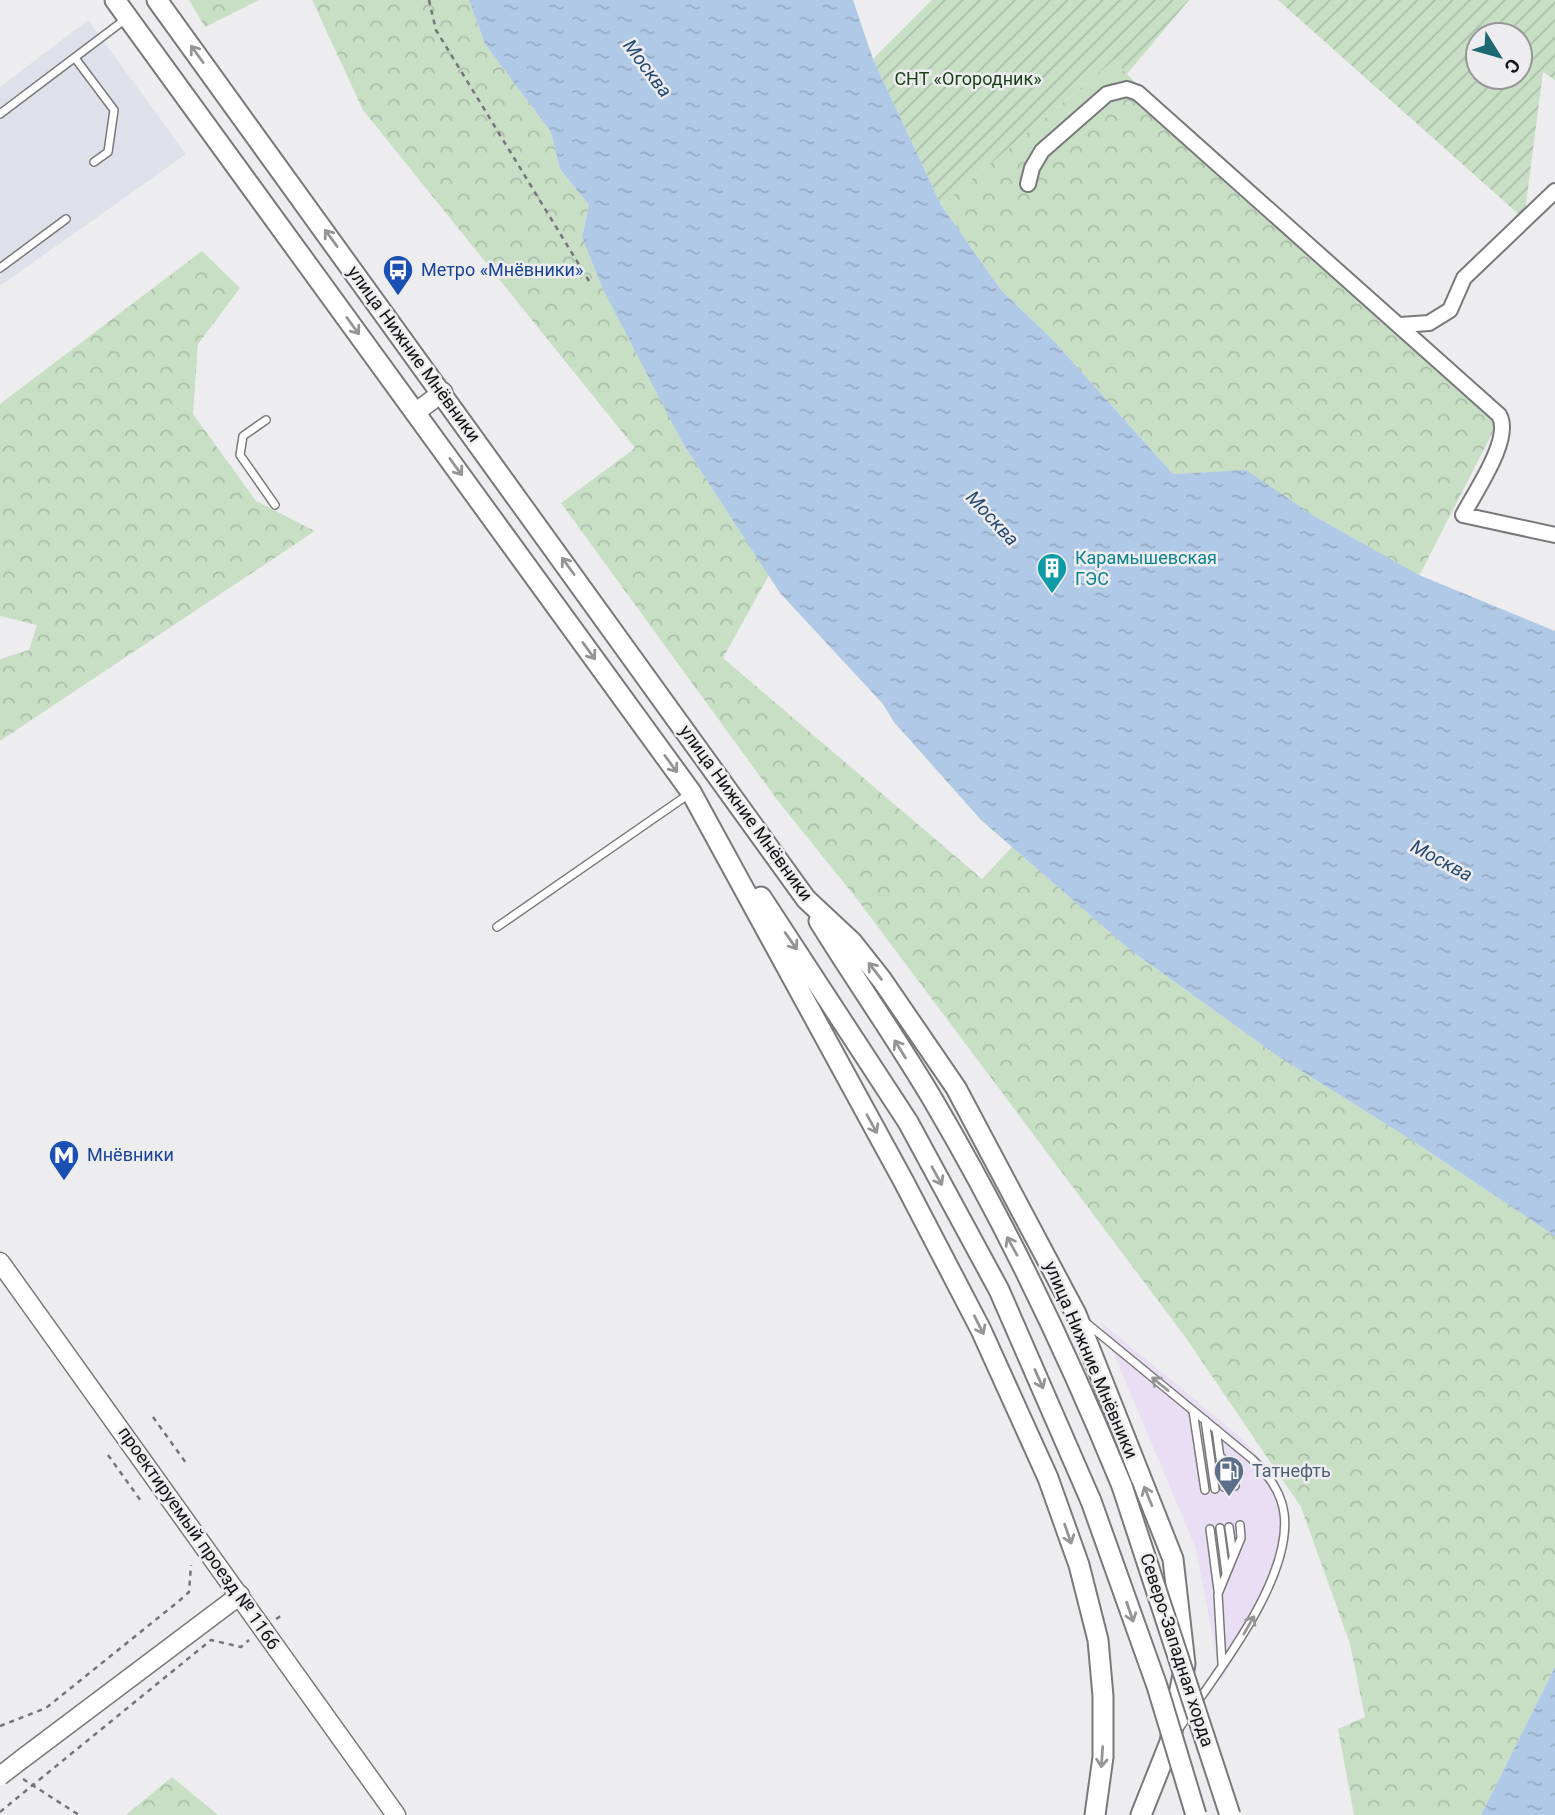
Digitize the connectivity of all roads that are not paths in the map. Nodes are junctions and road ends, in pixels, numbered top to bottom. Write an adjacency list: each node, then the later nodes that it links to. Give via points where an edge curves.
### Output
1 (115, 0): 3 (main road, улица Нижние Мнёвники)
2 (157, 0): 12 (main road, улица Нижние Мнёвники, one-way to 2)
3 (128, 18): 4 (lane); 13 (main road, улица Нижние Мнёвники, one-way to 13)
4 (75, 58): 5 (lane); 6 (lane, via 114,110 108,152)
5 (0, 114)
6 (94, 162)
7 (1028, 184): 11 (street, via 1042,151 1107,94 1127,89 1138,93)
8 (1555, 191): 11 (street, via 1464,278 1450,310 1429,323)
9 (66, 219): 10 (lane)
10 (0, 268)
11 (1400, 325): 16 (street, via 1502,419 1503,439 1463,515)
12 (443, 392): 13 (street); 19 (main road, улица Нижние Мнёвники, one-way to 12)
13 (416, 412): 17 (main road, улица Нижние Мнёвники, one-way to 17)
14 (266, 420): 15 (lane, via 243,436 240,455)
15 (275, 505)
16 (1555, 535)
17 (691, 792): 18 (main road, улица Нижние Мнёвники); 20 (lane)
18 (710, 825): 43 (main road, улица Нижние Мнёвники, one-way to 43, via 975,1317 1048,1478 1079,1565 1098,1640 1103,1757); 45 (main road, Северо-Западная хорда, one-way to 45, bridge, via 809,966 908,1122 999,1290 1091,1502 1157,1686)
19 (806, 899): 22 (main road, улица Нижние Мнёвники, one-way to 19, via 956,1088 926,1041 852,942); 46 (main road, Северо-Западная хорда, one-way to 19, bridge, via 1122,1486 1028,1274 933,1101)
20 (497, 928)
21 (0, 1262): 38 (street, проектируемый проезд № 1166)
22 (1076, 1314): 23 (lane, one-way to 22); 40 (main road, улица Нижние Мнёвники, one-way to 22, via 1185,1664 1173,1559)
23 (1194, 1411): 24 (lane); 30 (lane)
24 (1205, 1420): 25 (lane); 29 (lane)
25 (1216, 1429): 26 (lane); 39 (lane, one-way to 25, via 1257,1609 1276,1564 1284,1526 1281,1502 1269,1477)
26 (1219, 1454): 27 (lane); 28 (lane)
27 (1235, 1486)
28 (1224, 1487)
29 (1214, 1489)
30 (1205, 1490)
31 (1240, 1525): 35 (lane)
32 (1229, 1527): 35 (lane)
33 (1220, 1528): 36 (lane)
34 (1210, 1530): 37 (lane)
35 (1234, 1556): 36 (lane)
36 (1226, 1573): 37 (lane)
37 (1218, 1594): 39 (lane)
38 (240, 1595): 41 (street, bridge); 42 (street, проектируемый проезд № 1166)
39 (1223, 1664): 40 (lane)
40 (1170, 1742): 44 (main road, улица Нижние Мнёвники)
41 (0, 1776)
42 (397, 1815)
43 (1095, 1815)
44 (1141, 1815)
45 (1196, 1815)
46 (1230, 1815)

